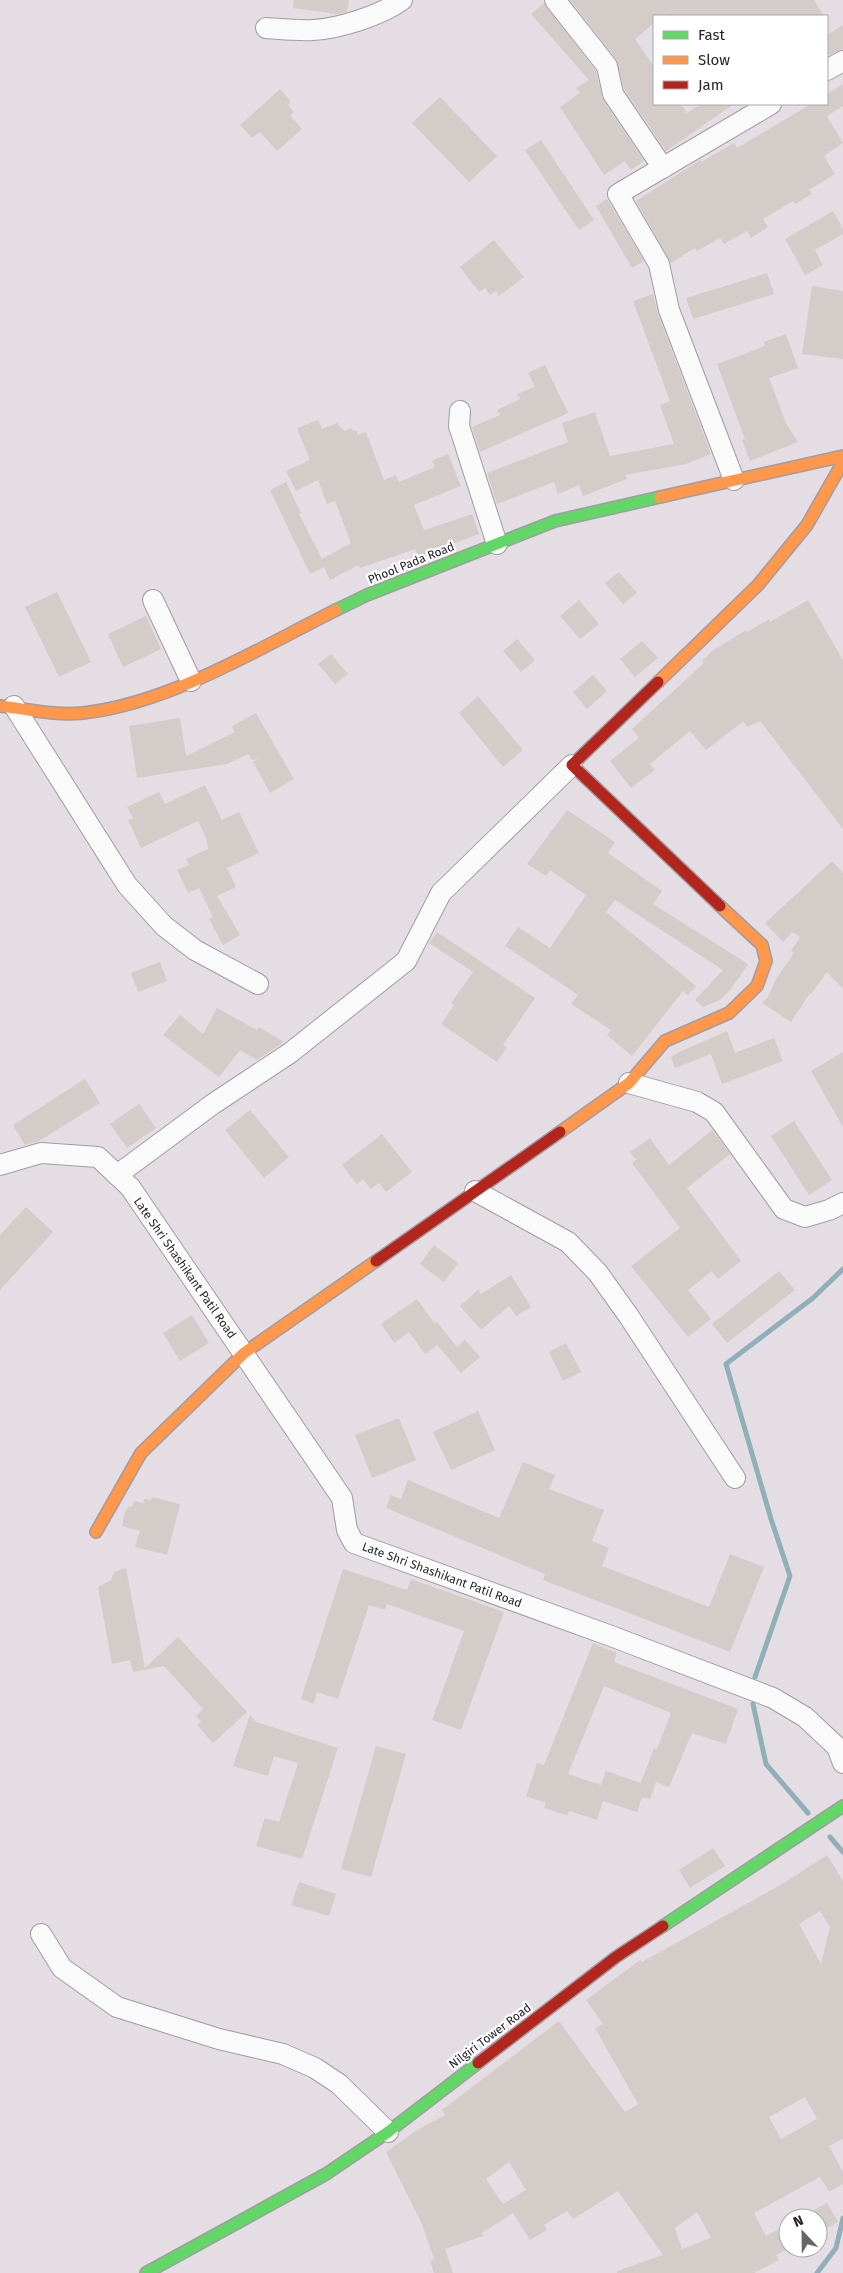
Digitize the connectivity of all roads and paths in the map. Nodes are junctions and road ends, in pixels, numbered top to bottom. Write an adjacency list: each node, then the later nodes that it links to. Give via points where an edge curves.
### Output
1 (402, 0): 3 (street, via 370,17 314,30)
2 (555, 0): 7 (street, via 607,66 613,94)
3 (266, 28)
4 (843, 61): 5 (street)
5 (828, 69)
6 (769, 105): 7 (street)
7 (663, 168): 11 (street, via 618,194 659,264 669,310)
8 (460, 411): 12 (street, via 459,426)
9 (843, 456): 11 (street, Phool Pada Road)
10 (843, 462): 16 (street, via 807,525 758,585)
11 (734, 480): 12 (street, Phool Pada Road, via 555,521)
12 (498, 544): 14 (street, Phool Pada Road, via 367,595)
13 (153, 600): 14 (street)
14 (190, 681): 15 (street, Phool Pada Road, via 122,707 82,713 55,713)
15 (7, 706): 17 (street, via 127,885 164,926 194,950)
16 (572, 765): 18 (street, via 762,945 766,961 757,986 729,1013 665,1041); 20 (street, via 441,892 406,961 290,1053 213,1104)
17 (258, 984)
18 (629, 1083): 21 (street); 22 (street, via 697,1102 714,1112 784,1208 805,1217)
19 (0, 1165): 20 (street, Late Shri Shashikant Patil Road, via 42,1153 98,1158)
20 (117, 1175): 23 (street, Late Shri Shashikant Patil Road, via 130,1188)
21 (474, 1191): 23 (street); 24 (street, via 568,1242 598,1273)
22 (843, 1202)
23 (244, 1353): 25 (street, via 141,1453); 26 (street, Late Shri Shashikant Patil Road, via 342,1498 347,1530 354,1543 773,1698 806,1717 837,1747)
24 (735, 1478)
25 (96, 1532)
26 (843, 1763)
27 (843, 1806): 29 (street, Nilgiri Tower Road, via 616,1957)
28 (40, 1934): 29 (street, via 62,1968 117,2007 219,2039 283,2054 315,2068 339,2084)
29 (388, 2132): 30 (street, Nilgiri Tower Road, via 326,2174)
30 (146, 2273)

